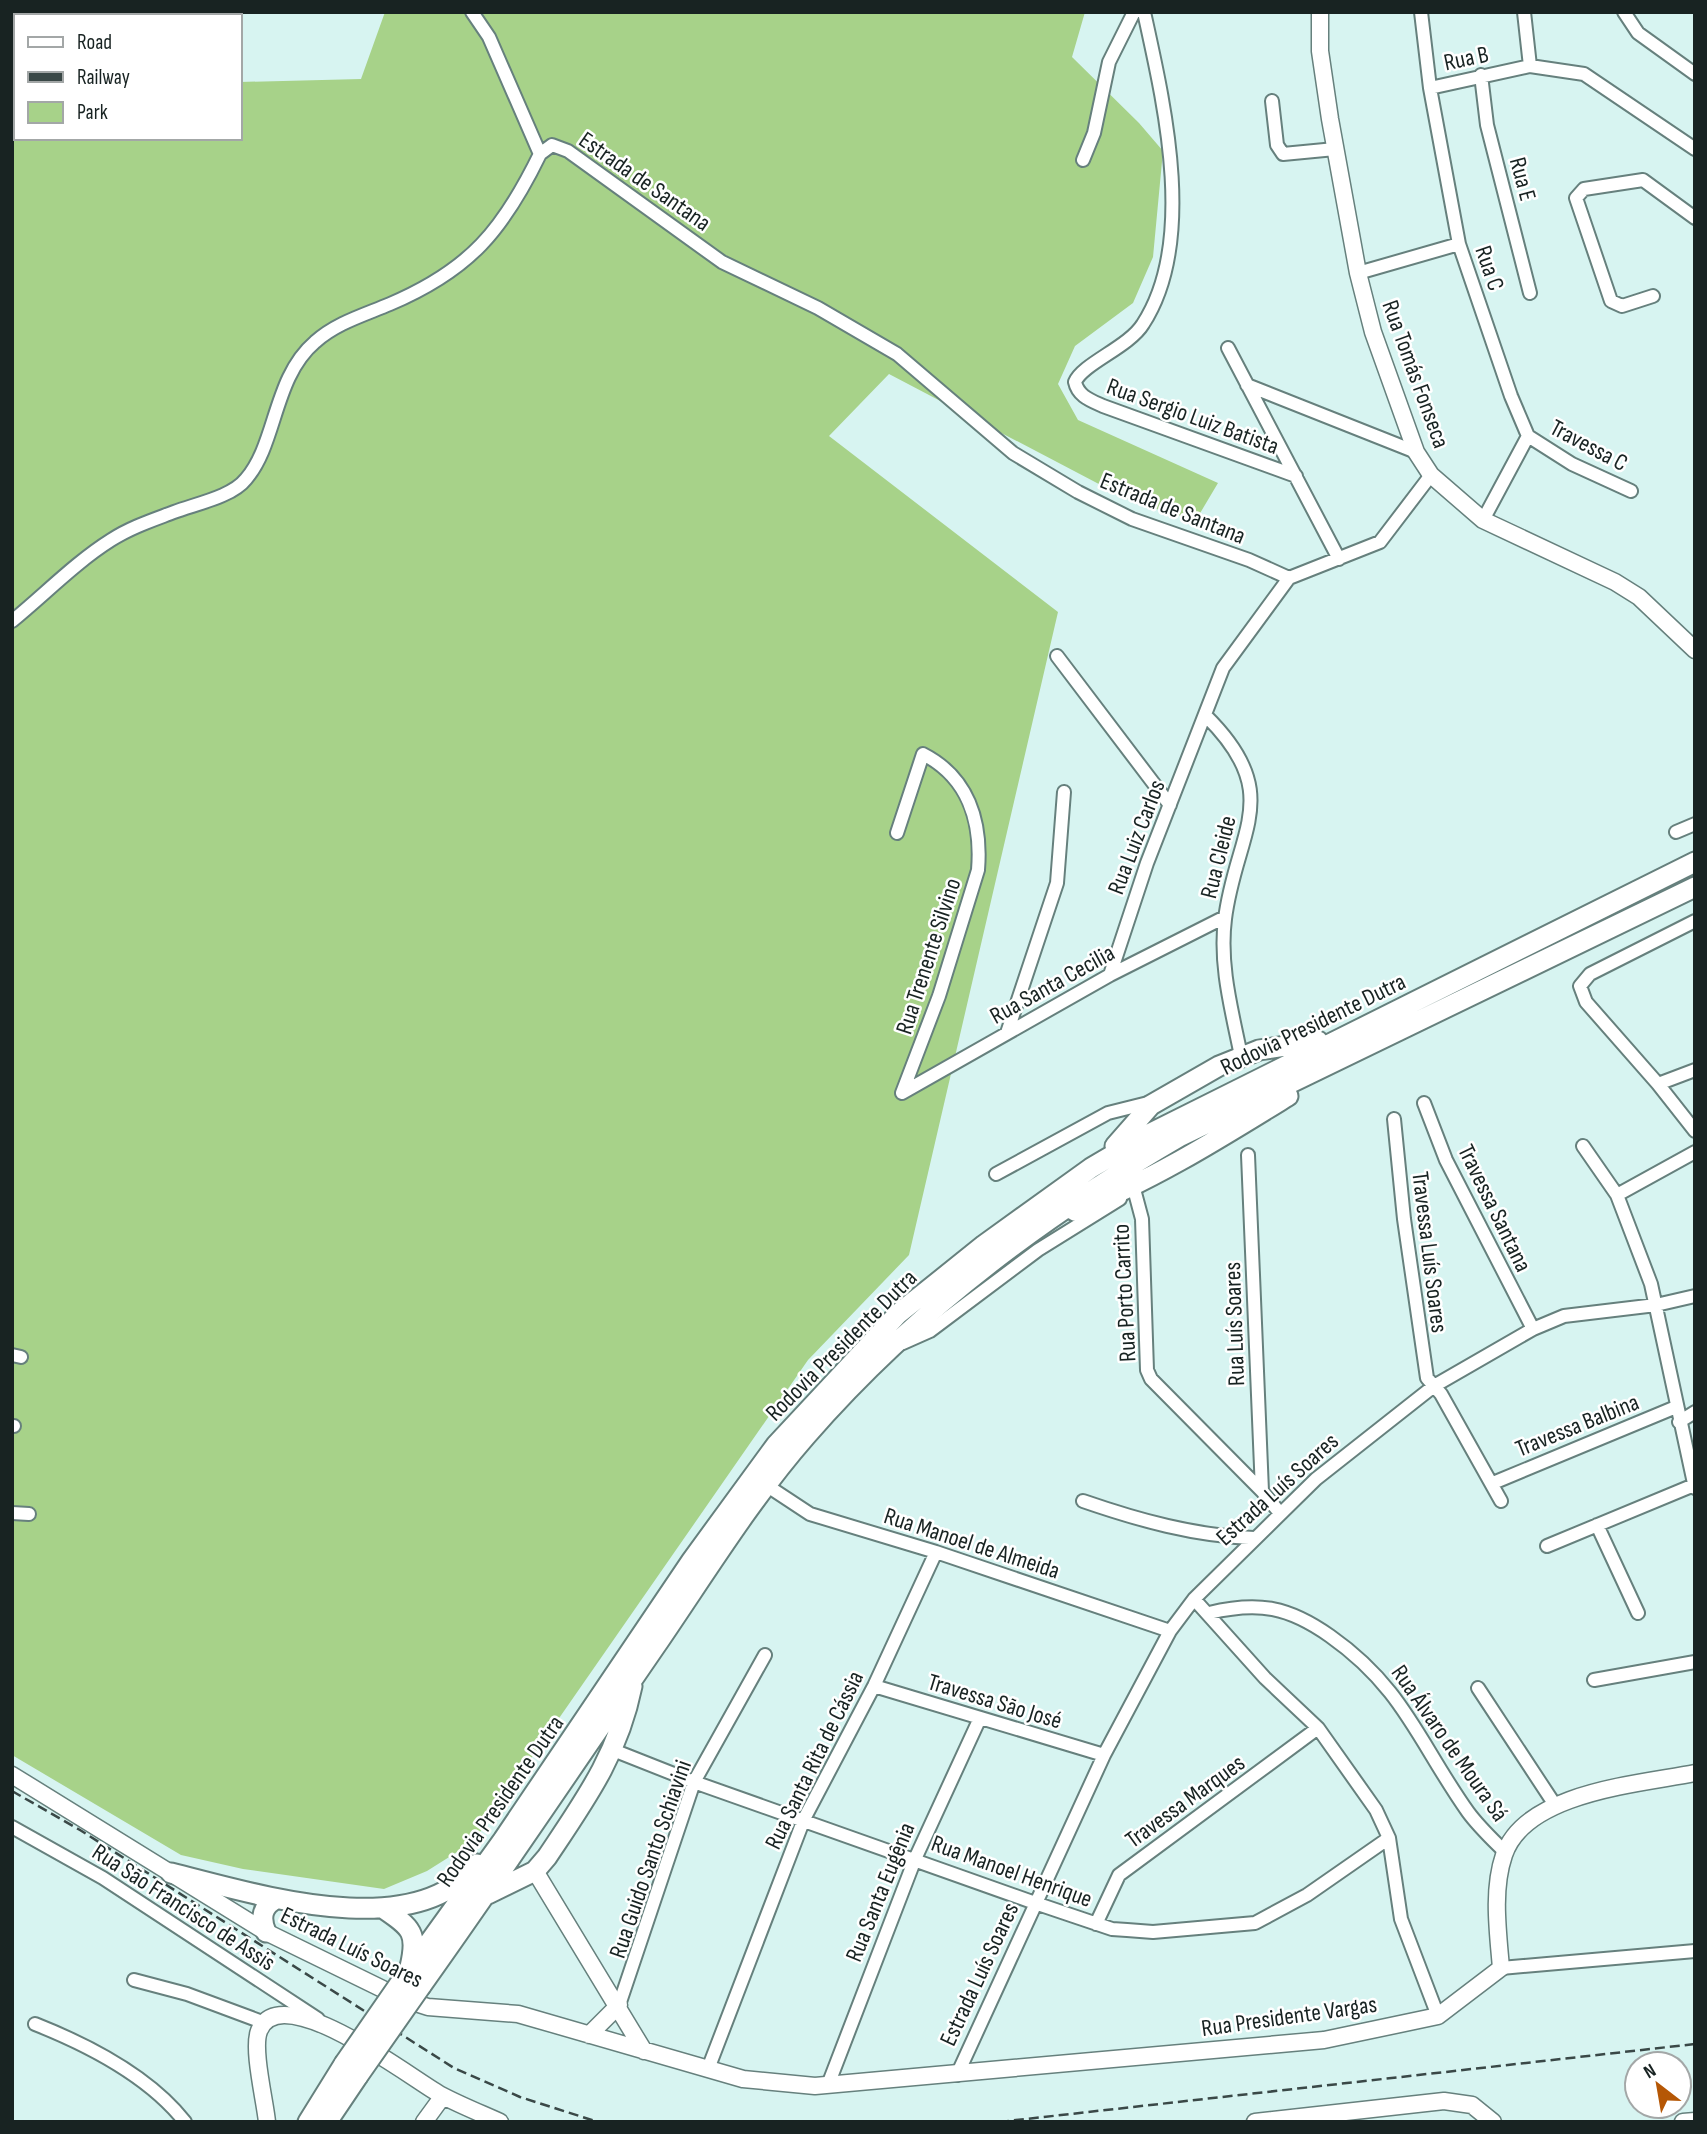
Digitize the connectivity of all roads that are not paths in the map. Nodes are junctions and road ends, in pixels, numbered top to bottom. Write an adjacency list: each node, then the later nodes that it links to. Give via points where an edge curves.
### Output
1 (472, 12): 15 (street, via 489,37)
2 (1134, 12): 16 (street, via 1109,62 1094,133)
3 (1144, 12): 27 (street, Rua Sergio Luiz Batista, via 1171,146 1164,278 1141,327 1080,373 1076,389 1103,406)
4 (1320, 12): 13 (main road, Rua Tomás Fonseca, via 1320,51)
5 (1422, 12): 11 (street, Rua C)
6 (1524, 12): 8 (street)
7 (1624, 12): 9 (street, via 1638,33)
8 (1530, 66): 10 (street, Rua B); 14 (street, via 1584,74)
9 (1695, 74)
10 (1481, 75): 11 (street, Rua B); 20 (street, Rua E, via 1487,125)
11 (1430, 88): 18 (street, Rua C)
12 (1272, 101): 13 (street, via 1281,153)
13 (1335, 149): 19 (main road, Rua Tomás Fonseca)
14 (1695, 149)
15 (540, 154): 31 (street, Estrada de Santana, via 552,145 568,151 722,261 818,308 897,354 1013,453 1078,492 1132,519); 32 (street, Estrada de Santana, via 490,239 457,267 329,331 312,344 280,396 245,481 111,540)
16 (1083, 160)
17 (1695, 218): 21 (street, via 1643,180 1584,189 1576,198 1611,301 1622,306)
18 (1459, 244): 19 (street); 24 (street, Rua C)
19 (1358, 273): 25 (main road, Rua Tomás Fonseca, via 1373,332)
20 (1530, 293)
21 (1653, 296)
22 (1228, 348): 23 (street)
23 (1247, 386): 25 (street); 27 (street)
24 (1528, 436): 28 (street, Travessa C, via 1572,464); 29 (street)
25 (1416, 452): 26 (main road, Rua Tomás Fonseca)
26 (1431, 475): 29 (main road, Rua Tomás Fonseca); 30 (street, via 1380,542)
27 (1296, 476): 30 (street)
28 (1630, 491)
29 (1483, 520): 33 (main road, Rua Tomás Fonseca, via 1615,582 1639,597)
30 (1339, 559): 31 (street)
31 (1289, 578): 35 (street, via 1233,652)
32 (12, 621)
33 (1694, 648)
34 (1057, 656): 37 (street)
35 (1206, 716): 37 (street, Rua Luiz Carlos); 43 (street, Rua Cleide, via 1234,750 1252,803)
36 (1064, 792): 48 (street, via 1057,883)
37 (1170, 805): 46 (street, Rua Luiz Carlos)
38 (1695, 824): 39 (street)
39 (1676, 832)
40 (897, 833): 52 (street, Rua Trenente Silvino, via 923,754 945,765 964,790 977,829 978,870 939,996)
41 (1695, 862): 45 (highway, Rodovia Presidente Dutra)
42 (1695, 887): 47 (highway, Rodovia Presidente Dutra)
43 (1225, 917): 46 (street, Rua Santa Cecilia); 49 (street, Rua Cleide, via 1224,975)
44 (1695, 921): 51 (street, via 1590,974 1580,986 1586,1002)
45 (1519, 950): 49 (highway, via 1313,1043); 64 (highway, Rodovia Presidente Dutra, via 1147,1135 1091,1168)
46 (1110, 975): 48 (street, Rua Santa Cecilia)
47 (1494, 985): 61 (highway, via 1443,1020 1306,1086); 63 (highway, Rodovia Presidente Dutra, via 1179,1137)
48 (1007, 1033): 52 (street, Rua Santa Cecilia)
49 (1241, 1056): 53 (highway)
50 (1695, 1070): 51 (street)
51 (1658, 1084): 56 (street)
52 (902, 1093)
53 (1159, 1100): 60 (street, via 1108,1113); 64 (highway, via 1121,1141 970,1250)
54 (1424, 1103): 67 (street, Travessa Santana, via 1447,1160)
55 (1394, 1119): 69 (street, Travessa Luís Soares, via 1419,1332 1427,1378)
56 (1695, 1131)
57 (1583, 1146): 62 (street)
58 (1695, 1152): 62 (street)
59 (1248, 1154): 76 (street, Rua Luís Soares)
60 (996, 1174)
61 (1137, 1185): 63 (highway); 68 (street, via 1038,1250 930,1331); 76 (street, Rua Porto Carrito, via 1147,1370)
62 (1617, 1195): 66 (street)
63 (1048, 1221): 68 (highway, Rodovia Presidente Dutra, via 942,1302)
64 (951, 1271): 90 (highway, Rodovia Presidente Dutra, via 898,1314 776,1445)
65 (1695, 1296): 66 (street, Estrada Luís Soares)
66 (1656, 1305): 67 (street, Estrada Luís Soares, via 1564,1316); 70 (street)
67 (1533, 1329): 69 (street, Estrada Luís Soares)
68 (896, 1345): 74 (highway, Rodovia Presidente Dutra, via 807,1435)
69 (1434, 1386): 73 (street, Travessa Luís Soares); 79 (street, Estrada Luís Soares)
70 (1676, 1407): 72 (street); 73 (street, Travessa Balbina)
71 (1695, 1412): 72 (street)
72 (1679, 1422): 75 (street)
73 (1493, 1483): 78 (street, Travessa Luís Soares)
74 (766, 1485): 85 (street, Rua Manoel de Almeida, via 810,1514); 93 (highway, Rodovia Presidente Dutra)
75 (1694, 1487): 82 (street)
76 (1262, 1491): 79 (street, Rua Porto Carrito)
77 (1083, 1501): 83 (street, via 1134,1519)
78 (1502, 1501)
79 (1279, 1512): 83 (street, Estrada Luís Soares)
80 (12, 1513): 81 (street)
81 (29, 1514)
82 (1597, 1525): 84 (street); 88 (street)
83 (1254, 1538): 86 (street, Estrada Luís Soares)
84 (1547, 1546)
85 (936, 1552): 89 (street, Rua Manoel de Almeida); 95 (street, Rua Santa Rita de Cássia)
86 (1194, 1599): 87 (street); 89 (street, Estrada Luís Soares)
87 (1209, 1613): 98 (street, via 1265,1678); 108 (street, Rua Álvaro de Moura Sá, via 1252,1608 1288,1611 1306,1618 1355,1654 1391,1691 1469,1812)
88 (1638, 1613)
89 (1170, 1631): 100 (street, Estrada Luís Soares)
90 (639, 1639): 115 (highway, via 590,1701 474,1868 425,1900); 120 (highway, Rodovia Presidente Dutra)
91 (765, 1655): 103 (street, Rua Guido Santo Schiavini)
92 (1695, 1662): 94 (street)
93 (634, 1677): 99 (highway); 112 (highway, Rodovia Presidente Dutra)
94 (1594, 1680)
95 (874, 1686): 97 (street, Travessa São José); 105 (street, Rua Santa Rita de Cássia)
96 (1478, 1688): 104 (street)
97 (980, 1718): 100 (street, Travessa São José); 109 (street, Rua Santa Eugênia)
98 (1318, 1728): 107 (street, via 1369,1798); 116 (street, Travessa Marques, via 1119,1875)
99 (613, 1750): 103 (street, Rua Manoel Henrique); 110 (highway, via 593,1789)
100 (1104, 1755): 114 (street, Estrada Luís Soares)
101 (1695, 1773): 104 (main road)
102 (12, 1774): 111 (main road, Estrada Luís Soares)
103 (694, 1782): 105 (street, Rua Manoel Henrique); 122 (street, Rua Guido Santo Schiavini)
104 (1555, 1805): 108 (main road, via 1525,1826)
105 (804, 1819): 109 (street, Rua Manoel Henrique); 129 (street, Rua Santa Rita de Cássia)
106 (14, 1832): 126 (street, Rua São Francisco de Assis, via 103,1878)
107 (1389, 1838): 116 (street, Rua Manoel Henrique, via 1307,1895 1255,1923 1153,1932); 123 (street, via 1401,1919)
108 (1505, 1852): 119 (main road, via 1498,1889)
109 (915, 1859): 114 (street, Rua Manoel Henrique); 131 (street, Rua Santa Eugênia)
110 (535, 1871): 112 (highway); 122 (main road)
111 (171, 1873): 113 (highway); 117 (main road, Estrada Luís Soares)
112 (487, 1894): 120 (highway, Rodovia Presidente Dutra)
113 (276, 1899): 115 (highway); 117 (highway, via 263,1914)
114 (1038, 1904): 116 (street, Rua Manoel Henrique); 130 (street, Estrada Luís Soares)
115 (384, 1909): 120 (highway, via 413,1935)
116 (1096, 1924)
117 (266, 1932): 127 (main road, Estrada Luís Soares, via 421,2006 505,2012)
118 (1695, 1951): 119 (street)
119 (1501, 1968): 123 (main road, Rua Presidente Vargas)
120 (412, 1977): 133 (highway, Rodovia Presidente Dutra, bridge)
121 (134, 1980): 124 (street)
122 (619, 2005): 127 (main road); 128 (main road)
123 (1438, 2016): 130 (main road, Rua Presidente Vargas, via 1324,2040)
124 (265, 2023): 126 (main road, via 293,2014); 135 (main road, via 258,2042)
125 (35, 2024): 137 (street, via 78,2041 114,2063)
126 (330, 2027): 132 (main road)
127 (589, 2035): 128 (main road, Estrada Luís Soares)
128 (644, 2051): 129 (main road, Estrada Luís Soares)
129 (708, 2068): 131 (main road, Estrada Luís Soares, via 758,2082)
130 (957, 2075): 131 (main road, Estrada Luís Soares)
131 (828, 2085)
132 (443, 2096): 139 (main road); 140 (main road)
133 (317, 2118): 138 (main road)
134 (1300, 2119): 141 (main road); 142 (main road, via 1455,2101 1472,2105)
135 (266, 2120)
136 (1695, 2120): 143 (main road)
137 (185, 2122)
138 (298, 2122)
139 (424, 2122)
140 (500, 2122)
141 (1255, 2122)
142 (1493, 2122)
143 (1683, 2122)

